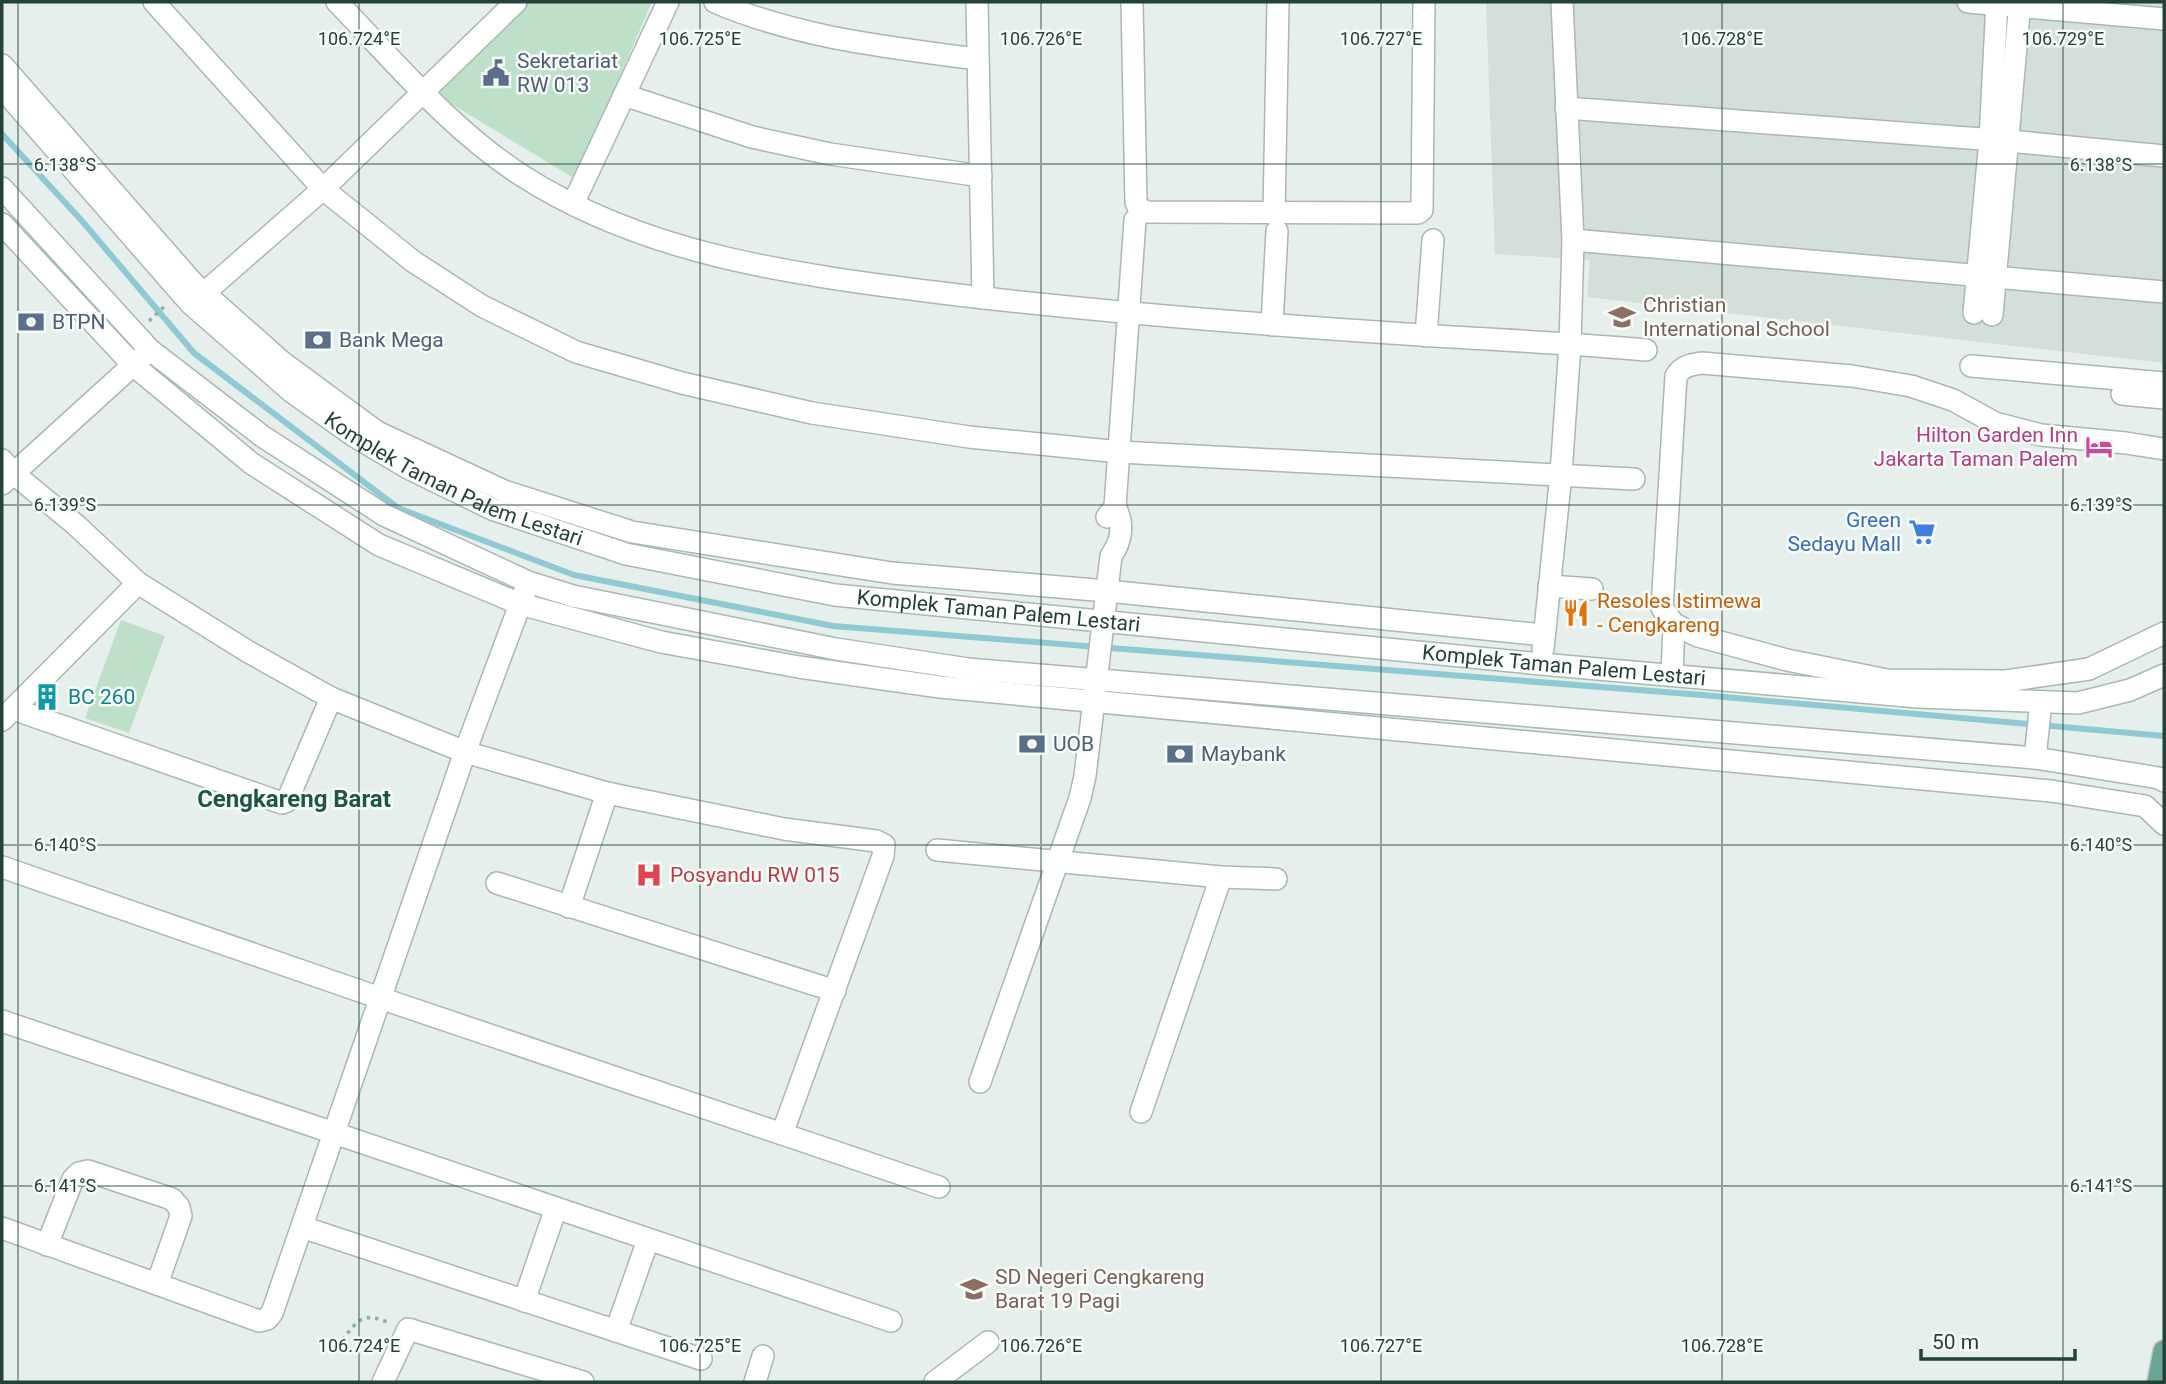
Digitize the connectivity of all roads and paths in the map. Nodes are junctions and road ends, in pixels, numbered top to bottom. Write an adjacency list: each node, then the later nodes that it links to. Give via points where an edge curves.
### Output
1 (154, 2): 25 (street)
2 (337, 2): 18 (street)
3 (668, 2): 19 (street)
4 (715, 2): 15 (street, via 748,16 849,42)
5 (977, 2): 15 (street)
6 (1132, 2): 28 (street, via 1139,209)
7 (1278, 2): 28 (street)
8 (1424, 2): 28 (street, via 1422,210)
9 (1562, 2): 20 (street)
10 (1968, 2): 11 (street)
11 (1997, 3): 12 (street); 21 (street)
12 (2020, 4): 14 (street); 21 (street)
13 (505, 5): 18 (street)
14 (2164, 19)
15 (977, 59): 23 (street)
16 (2, 65): 35 (street, via 193,283)
17 (2, 88): 35 (street, Komplek Taman Palem Lestari)
18 (424, 93): 25 (street); 26 (street, via 475,142)
19 (624, 95): 23 (street, via 752,137 830,154); 26 (street)
20 (1566, 108): 21 (street); 31 (street)
21 (1999, 140): 22 (street); 32 (street)
22 (2164, 156)
23 (981, 176): 34 (street)
24 (2, 188): 42 (street, Komplek Taman Palem Lestari)
25 (323, 189): 35 (street); 50 (street, via 414,262 482,306 576,352 812,413 969,437)
26 (573, 204): 34 (street, via 645,236 718,257)
27 (1135, 220): 36 (street)
28 (1275, 222): 38 (street)
29 (2, 224): 44 (street)
30 (1433, 240): 40 (street)
31 (1573, 240): 32 (street); 41 (street)
32 (1987, 276): 33 (street); 37 (street)
33 (2164, 292)
34 (983, 298): 36 (street)
35 (189, 299): 39 (path); 54 (street, via 377,432 504,491); 55 (street, Komplek Taman Palem Lestari, via 292,391 408,468 492,509)
36 (1130, 314): 38 (street); 50 (street)
37 (1983, 314)
38 (1272, 325): 40 (street)
39 (142, 327)
40 (1426, 336): 41 (street)
41 (1570, 344): 43 (street); 52 (street)
42 (150, 350): 44 (street); 56 (street, Komplek Taman Palem Lestari, via 262,436 384,515)
43 (1646, 350)
44 (132, 365): 51 (street); 61 (street, via 251,463 379,545)
45 (1971, 366): 46 (street)
46 (2164, 383)
47 (2122, 394): 48 (street)
48 (2164, 397)
49 (2164, 449): 62 (street, via 2041,435 1995,423 1953,400 1911,386 1852,376 1689,365 1676,376 1662,595 1662,608)
50 (1120, 452): 52 (street); 60 (street, via 1115,507 1106,518 1105,543 1111,556)
51 (6, 472): 57 (street, via 76,525)
52 (1561, 474): 53 (street); 58 (street)
53 (1634, 479)
54 (632, 532): 55 (street); 60 (street, via 892,573)
55 (626, 554): 63 (street, Komplek Taman Palem Lestari, via 835,595)
56 (528, 582): 61 (street); 68 (street, Komplek Taman Palem Lestari, via 573,596 836,649 968,669)
57 (138, 583): 72 (street); 74 (street)
58 (1549, 586): 59 (street); 65 (street)
59 (1592, 589)
60 (1107, 591): 63 (street); 65 (street)
61 (520, 604): 73 (street, via 661,642 799,667); 76 (street)
62 (1674, 624): 67 (street, via 1698,636); 70 (street)
63 (1103, 627): 66 (street, Komplek Taman Palem Lestari); 68 (street)
64 (2164, 633): 67 (street, via 2089,669 2006,681 1887,680)
65 (1544, 635): 66 (street)
66 (1541, 664): 70 (street, Komplek Taman Palem Lestari)
67 (1826, 668): 71 (street)
68 (1098, 670): 73 (street); 75 (street, Komplek Taman Palem Lestari)
69 (2164, 675): 75 (street, Komplek Taman Palem Lestari, via 2130,690 2078,703)
70 (1672, 676): 71 (street, Komplek Taman Palem Lestari)
71 (1765, 684): 75 (street, Komplek Taman Palem Lestari, via 1918,697)
72 (331, 698): 74 (street, via 287,801 282,803); 76 (street)
73 (1094, 702): 79 (street, via 2050,791 2145,806); 81 (street, via 1082,787)
74 (7, 715)
75 (2038, 730): 77 (street, Komplek Taman Palem Lestari)
76 (465, 752): 78 (street); 88 (street)
77 (2164, 781)
78 (607, 793): 86 (street); 87 (street, via 884,845)
79 (2164, 824)
80 (937, 850): 81 (street)
81 (1059, 862): 83 (street); 90 (street)
82 (2, 867): 88 (street)
83 (1221, 877): 84 (street); 91 (street)
84 (1276, 879)
85 (497, 883): 86 (street)
86 (569, 907): 87 (street)
87 (835, 991): 93 (street)
88 (380, 998): 92 (street); 93 (street)
89 (2, 1021): 92 (street)
90 (980, 1082)
91 (1141, 1112)
92 (334, 1133): 95 (street); 96 (street)
93 (782, 1134): 94 (street)
94 (939, 1187)
95 (556, 1208): 98 (street); 101 (street)
96 (302, 1227): 100 (street, via 267,1319 259,1321); 101 (street)
97 (2, 1228): 99 (street)
98 (648, 1240): 102 (street); 104 (street)
99 (47, 1245): 100 (street); 100 (street, via 79,1173 88,1171 172,1199 181,1216)
100 (158, 1284)
101 (524, 1301): 104 (street)
102 (891, 1321)
103 (408, 1329): 105 (path, via 371,1315 356,1323); 110 (street); 111 (street)
104 (616, 1331): 109 (street)
105 (342, 1340)
106 (988, 1342): 113 (street)
107 (2164, 1352): 114 (main road)
108 (763, 1356): 112 (street)
109 (701, 1359)
110 (571, 1380)
111 (383, 1382)
112 (755, 1382)
113 (935, 1382)
114 (2158, 1382)

